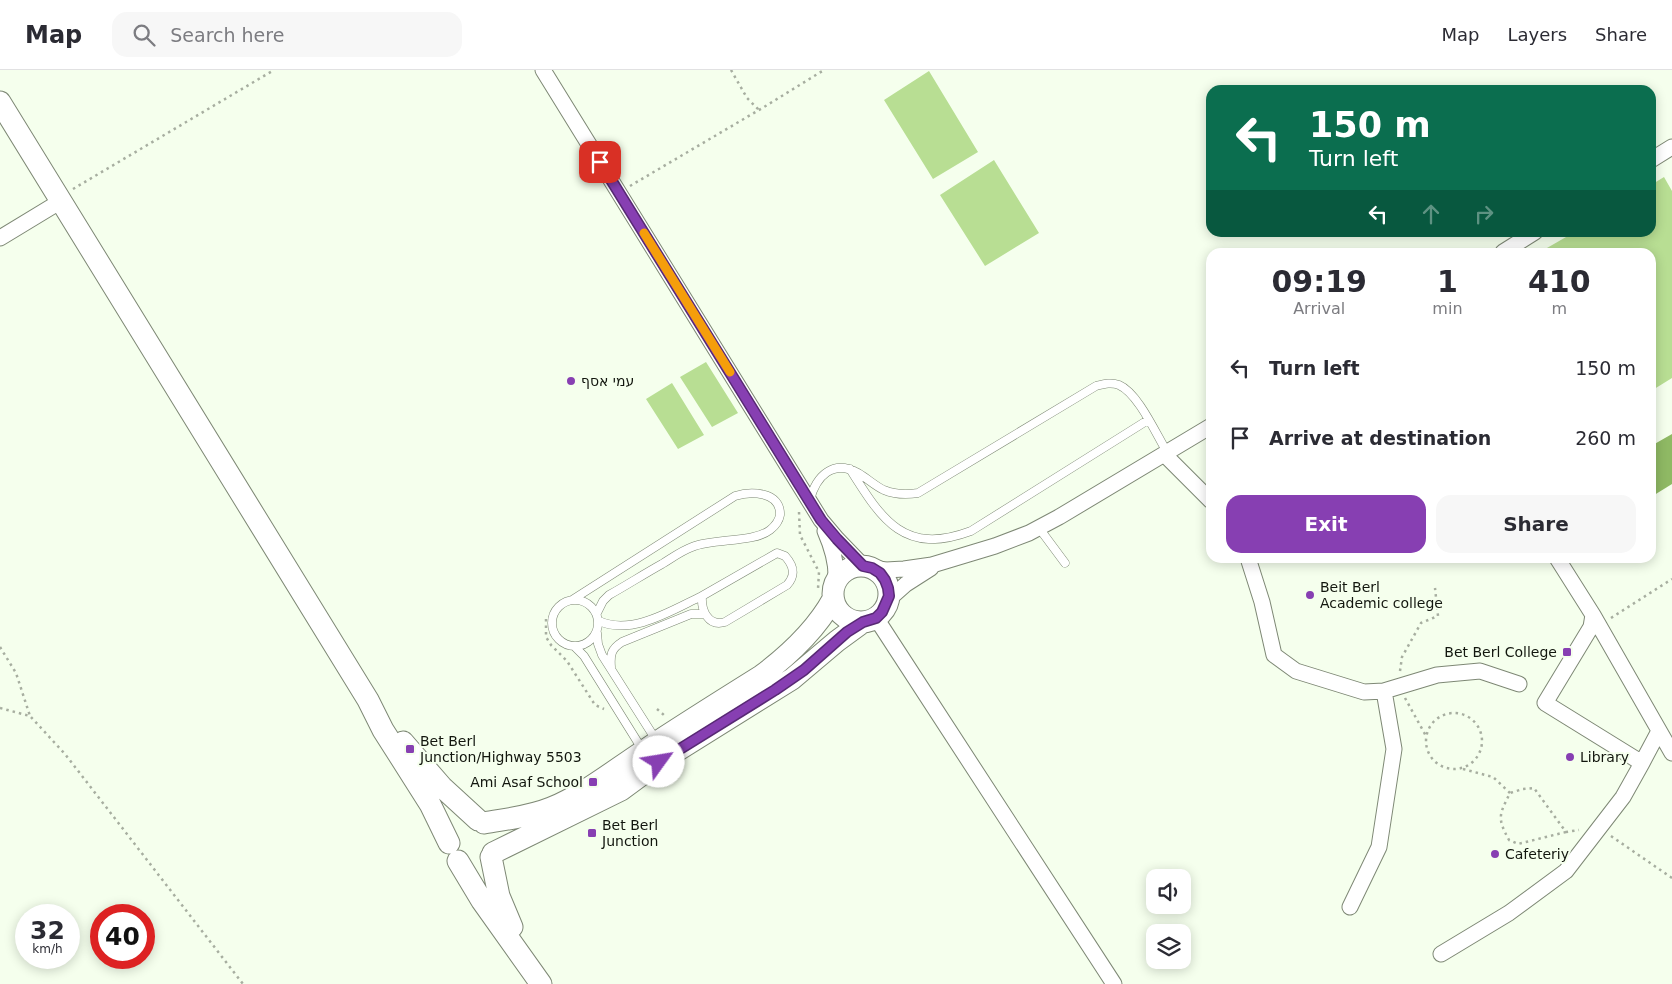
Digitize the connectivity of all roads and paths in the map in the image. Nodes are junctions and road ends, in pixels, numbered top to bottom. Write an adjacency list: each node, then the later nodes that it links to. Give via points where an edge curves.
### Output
1 (274, 70): 10 (path)
2 (543, 70): 9 (street)
3 (731, 70): 6 (path, via 747,98)
4 (824, 70): 6 (path)
5 (0, 102): 10 (main road)
6 (759, 110): 9 (path)
7 (1672, 147): 8 (street)
8 (1656, 157)
9 (618, 192): 19 (street)
10 (60, 200): 12 (street); 45 (main road)
11 (1527, 237): 13 (street)
12 (0, 238)
13 (1509, 248)
14 (1148, 420): 16 (lane); 17 (lane, via 1130,392 1109,383 1096,386 918,493 895,494); 17 (lane, via 971,531 948,538 916,537 900,532 872,505)
15 (1206, 429): 16 (street)
16 (1165, 453): 18 (street); 21 (street)
17 (850, 469): 19 (lane, via 834,468 824,473)
18 (1206, 496)
19 (805, 505): 20 (street); 29 (path, via 800,534)
20 (821, 520): 26 (street); 29 (street, via 837,568)
21 (1040, 528): 22 (street); 23 (lane)
22 (938, 563): 26 (street, via 904,569); 32 (street)
23 (1065, 563)
24 (1250, 563): 44 (street, via 1274,655 1296,671 1364,692)
25 (1560, 563): 37 (street)
26 (868, 567): 29 (main road, via 854,566 846,570); 32 (main road, via 880,573 885,580)
27 (1672, 579): 37 (path, via 1633,605)
28 (1435, 588): 43 (path, via 1438,616 1421,623 1402,657)
29 (829, 591): 36 (main road, via 841,614 849,619); 53 (main road, via 815,626 776,665)
30 (702, 596): 33 (lane); 33 (lane, via 777,554 785,556 793,568 792,579 787,585 725,622 712,622); 34 (lane, via 632,624 615,626)
31 (572, 600): 34 (lane, via 588,603); 34 (lane, via 735,496 756,493 777,503 780,517 766,534 693,546 610,595 603,601); 40 (lane, via 556,609 552,623 561,642)
32 (888, 600): 36 (main road, via 882,612)
33 (705, 614): 41 (lane, via 691,614 622,642 610,654)
34 (598, 617): 38 (lane)
35 (546, 619): 48 (path, via 546,637 551,645 567,661 595,705)
36 (869, 620): 53 (main road, via 847,632 792,679); 69 (street)
37 (1596, 620): 51 (street); 55 (street, via 1545,703)
38 (597, 634): 40 (lane, via 588,643); 41 (lane, via 600,650)
39 (0, 647): 49 (path, via 16,673)
40 (575, 647): 53 (lane)
41 (611, 669): 53 (lane)
42 (1519, 684): 43 (street, via 1480,671 1437,675)
43 (1399, 686): 44 (street); 52 (path)
44 (1384, 691): 64 (street, via 1394,749 1379,847)
45 (368, 700): 58 (main road, via 431,774); 61 (main road, via 430,804)
46 (0, 708): 49 (path)
47 (657, 709): 50 (path, via 663,716)
48 (608, 712)
49 (30, 716): 67 (path, via 65,754)
50 (670, 716)
51 (1658, 731): 54 (street); 55 (street)
52 (1426, 736): 56 (path, via 1426,746 1434,762 1442,767); 56 (path, via 1434,720 1442,715 1460,714 1476,723 1482,740 1481,750 1477,758)
53 (655, 752): 58 (main road, via 625,765 550,808 524,816); 62 (main road, via 620,790)
54 (1672, 753)
55 (1642, 763): 59 (street, via 1623,797)
56 (1461, 768): 57 (path, via 1493,777)
57 (1510, 793): 60 (path, via 1534,788); 60 (path, via 1499,823 1509,840 1518,844)
58 (481, 822): 61 (main road, via 468,820 458,824 452,832); 62 (main road, via 494,833 496,843)
59 (1599, 828): 60 (path); 63 (path); 66 (street, via 1566,871 1509,913)
60 (1566, 832)
61 (454, 852): 62 (main road, via 467,865 478,866); 65 (main road, via 482,901)
62 (492, 855): 65 (main road, via 498,896)
63 (1672, 878)
64 (1350, 907)
65 (520, 953): 68 (main road)
66 (1441, 954)
67 (243, 984)
68 (541, 984)
69 (1114, 984)

